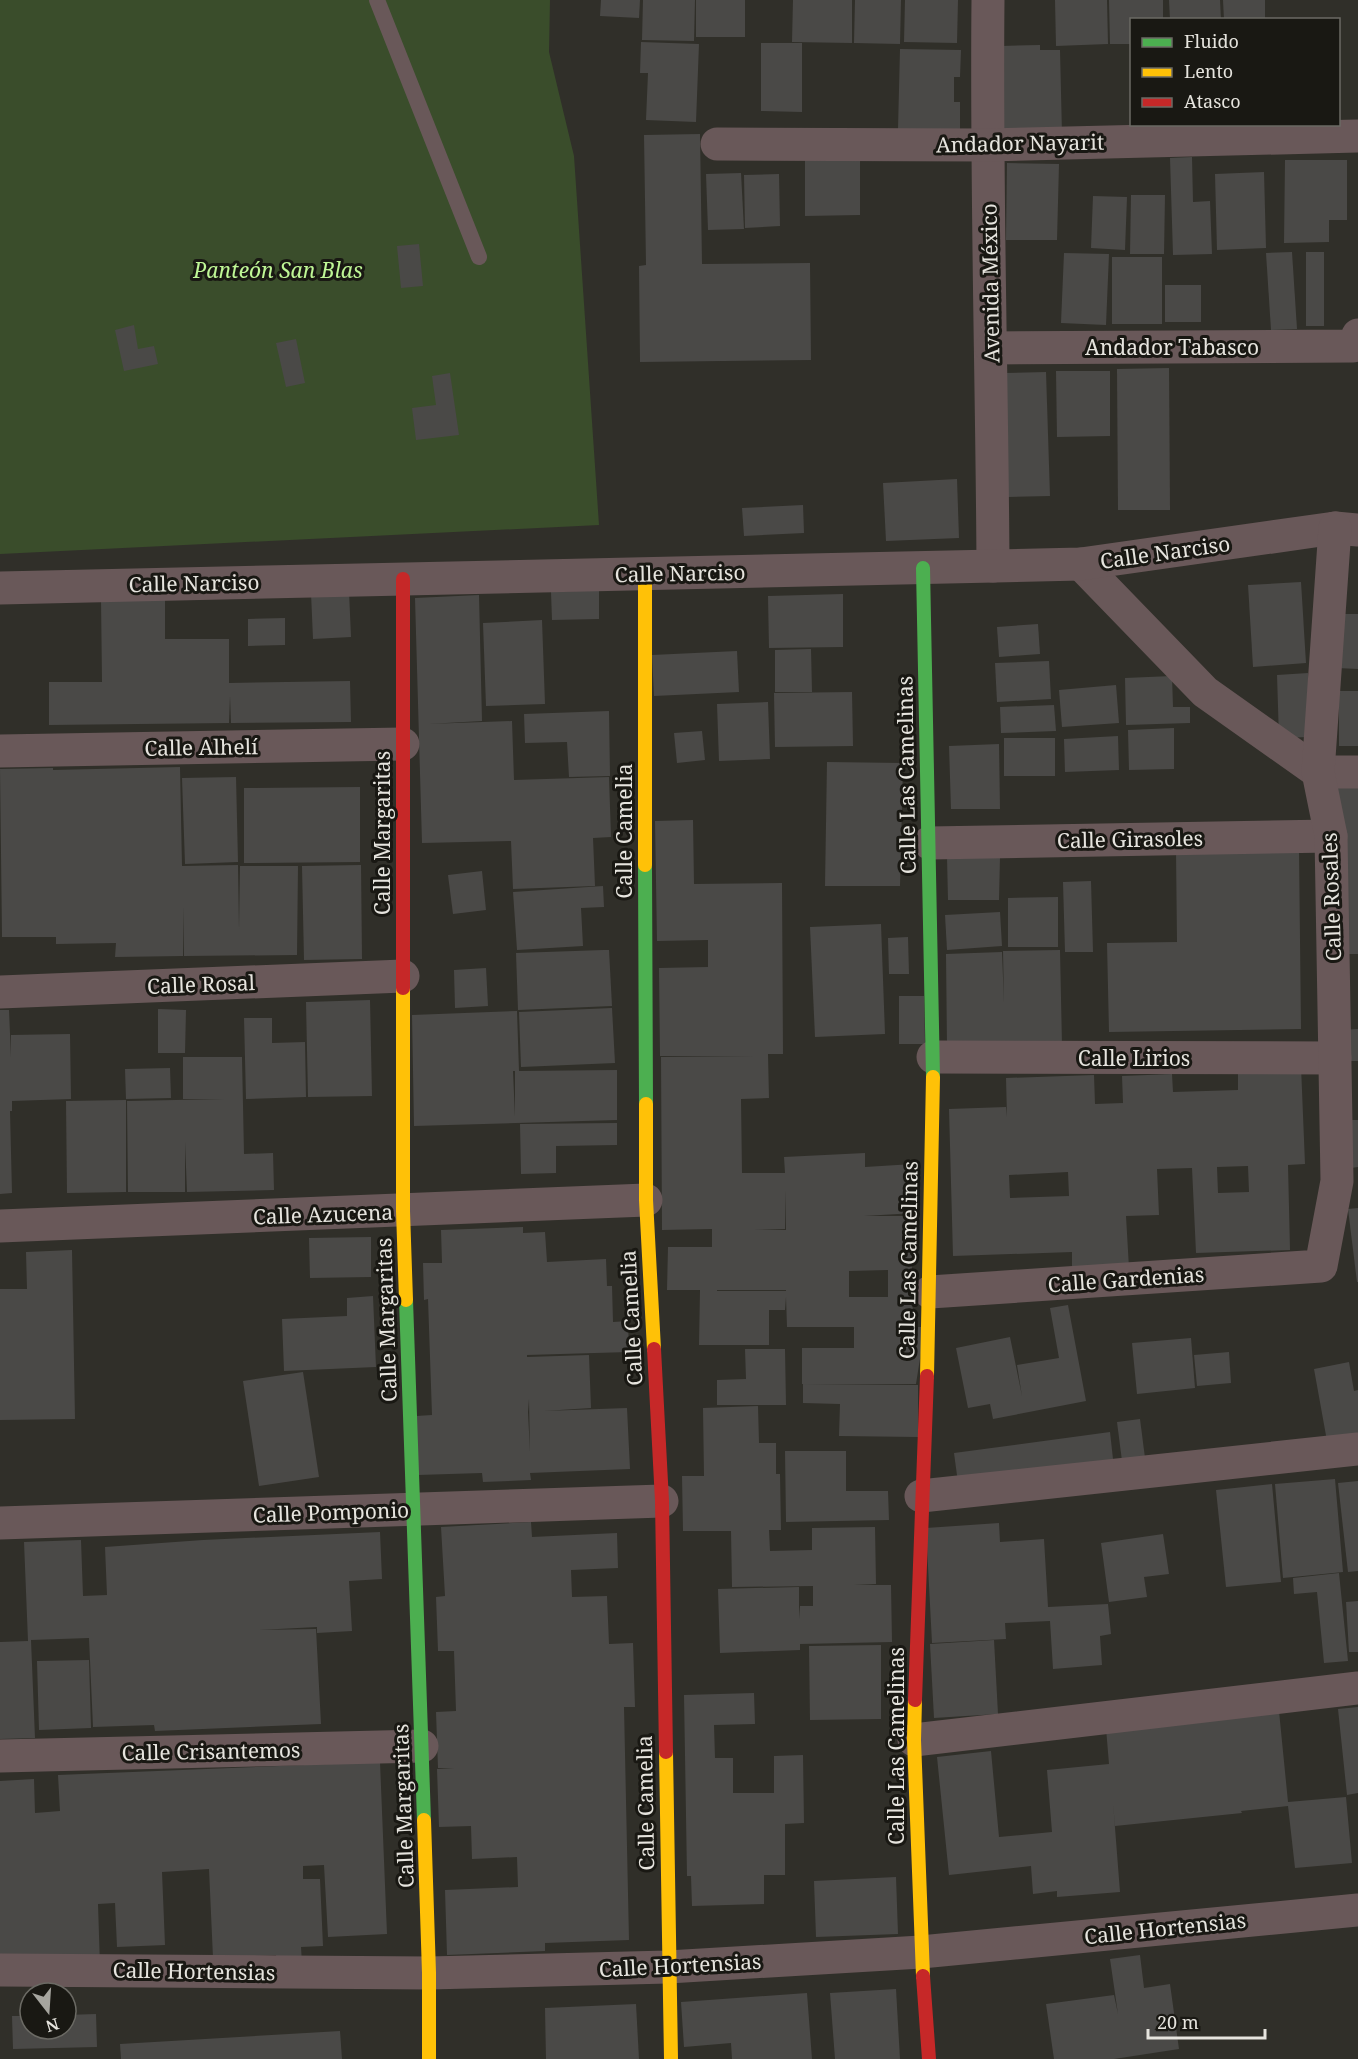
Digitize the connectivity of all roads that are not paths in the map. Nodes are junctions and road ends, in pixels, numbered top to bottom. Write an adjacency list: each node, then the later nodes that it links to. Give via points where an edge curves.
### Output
1 (377, 0): 6 (lane)
2 (988, 0): 5 (street, Avenida México)
3 (1358, 136): 5 (street, Andador Nayarit)
4 (717, 144): 5 (street, Andador Nayarit)
5 (986, 145): 8 (street, Avenida México)
6 (479, 257)
7 (1355, 340): 8 (street, Andador Tabasco)
8 (991, 348): 11 (street, Avenida México)
9 (1346, 529): 10 (street, Calle Narciso); 18 (street, Calle Rosales)
10 (1081, 564): 11 (street, Calle Narciso); 18 (street, via 1205,692)
11 (993, 566): 12 (street, Calle Narciso)
12 (923, 568): 13 (street, Calle Narciso); 21 (street, Calle Las Camelinas)
13 (645, 574): 14 (street, Calle Narciso); 28 (street, Calle Camelia)
14 (403, 579): 15 (street, Calle Narciso); 16 (street, Calle Margaritas)
15 (0, 588)
16 (403, 744): 17 (street, Calle Alhelí); 23 (street, Calle Margaritas)
17 (0, 751)
18 (1318, 772): 19 (street); 20 (street, Calle Rosales)
19 (1358, 772)
20 (1331, 836): 21 (street, Calle Girasoles); 22 (street, Calle Rosales)
21 (929, 843): 25 (street, Calle Las Camelinas)
22 (1346, 967): 26 (street, Calle Rosales)
23 (403, 976): 24 (street, Calle Rosal); 29 (street, Calle Margaritas)
24 (0, 992)
25 (933, 1057): 26 (street, Calle Lirios); 32 (street, Calle Las Camelinas)
26 (1335, 1058): 27 (street, Calle Rosales)
27 (1348, 1180): 31 (street, Calle Rosales)
28 (645, 1200): 29 (street, Calle Azucena); 35 (street, Calle Camelia)
29 (403, 1211): 30 (street, Calle Azucena); 36 (street, Calle Margaritas)
30 (0, 1226)
31 (1321, 1266): 32 (street, Calle Gardenias)
32 (930, 1292): 34 (street, Calle Las Camelinas)
33 (1358, 1449): 34 (street)
34 (921, 1496): 39 (street, Calle Las Camelinas)
35 (662, 1501): 36 (street, Calle Pomponio); 44 (street, Calle Camelia)
36 (414, 1510): 37 (street, Calle Pomponio); 40 (street, Calle Margaritas)
37 (0, 1523)
38 (1358, 1688): 39 (street)
39 (914, 1740): 43 (street, Calle Las Camelinas)
40 (422, 1746): 41 (street, Calle Crisantemos); 46 (street, Calle Margaritas)
41 (0, 1756)
42 (1358, 1910): 43 (street, Calle Hortensias)
43 (921, 1952): 44 (street, Calle Hortensias); 49 (street, Calle Las Camelinas)
44 (669, 1967): 46 (street, Calle Hortensias); 48 (street, Calle Camelia)
45 (0, 1970): 46 (street, Calle Hortensias)
46 (429, 1973): 47 (street, Calle Margaritas)
47 (429, 2059)
48 (670, 2059)
49 (929, 2059)

